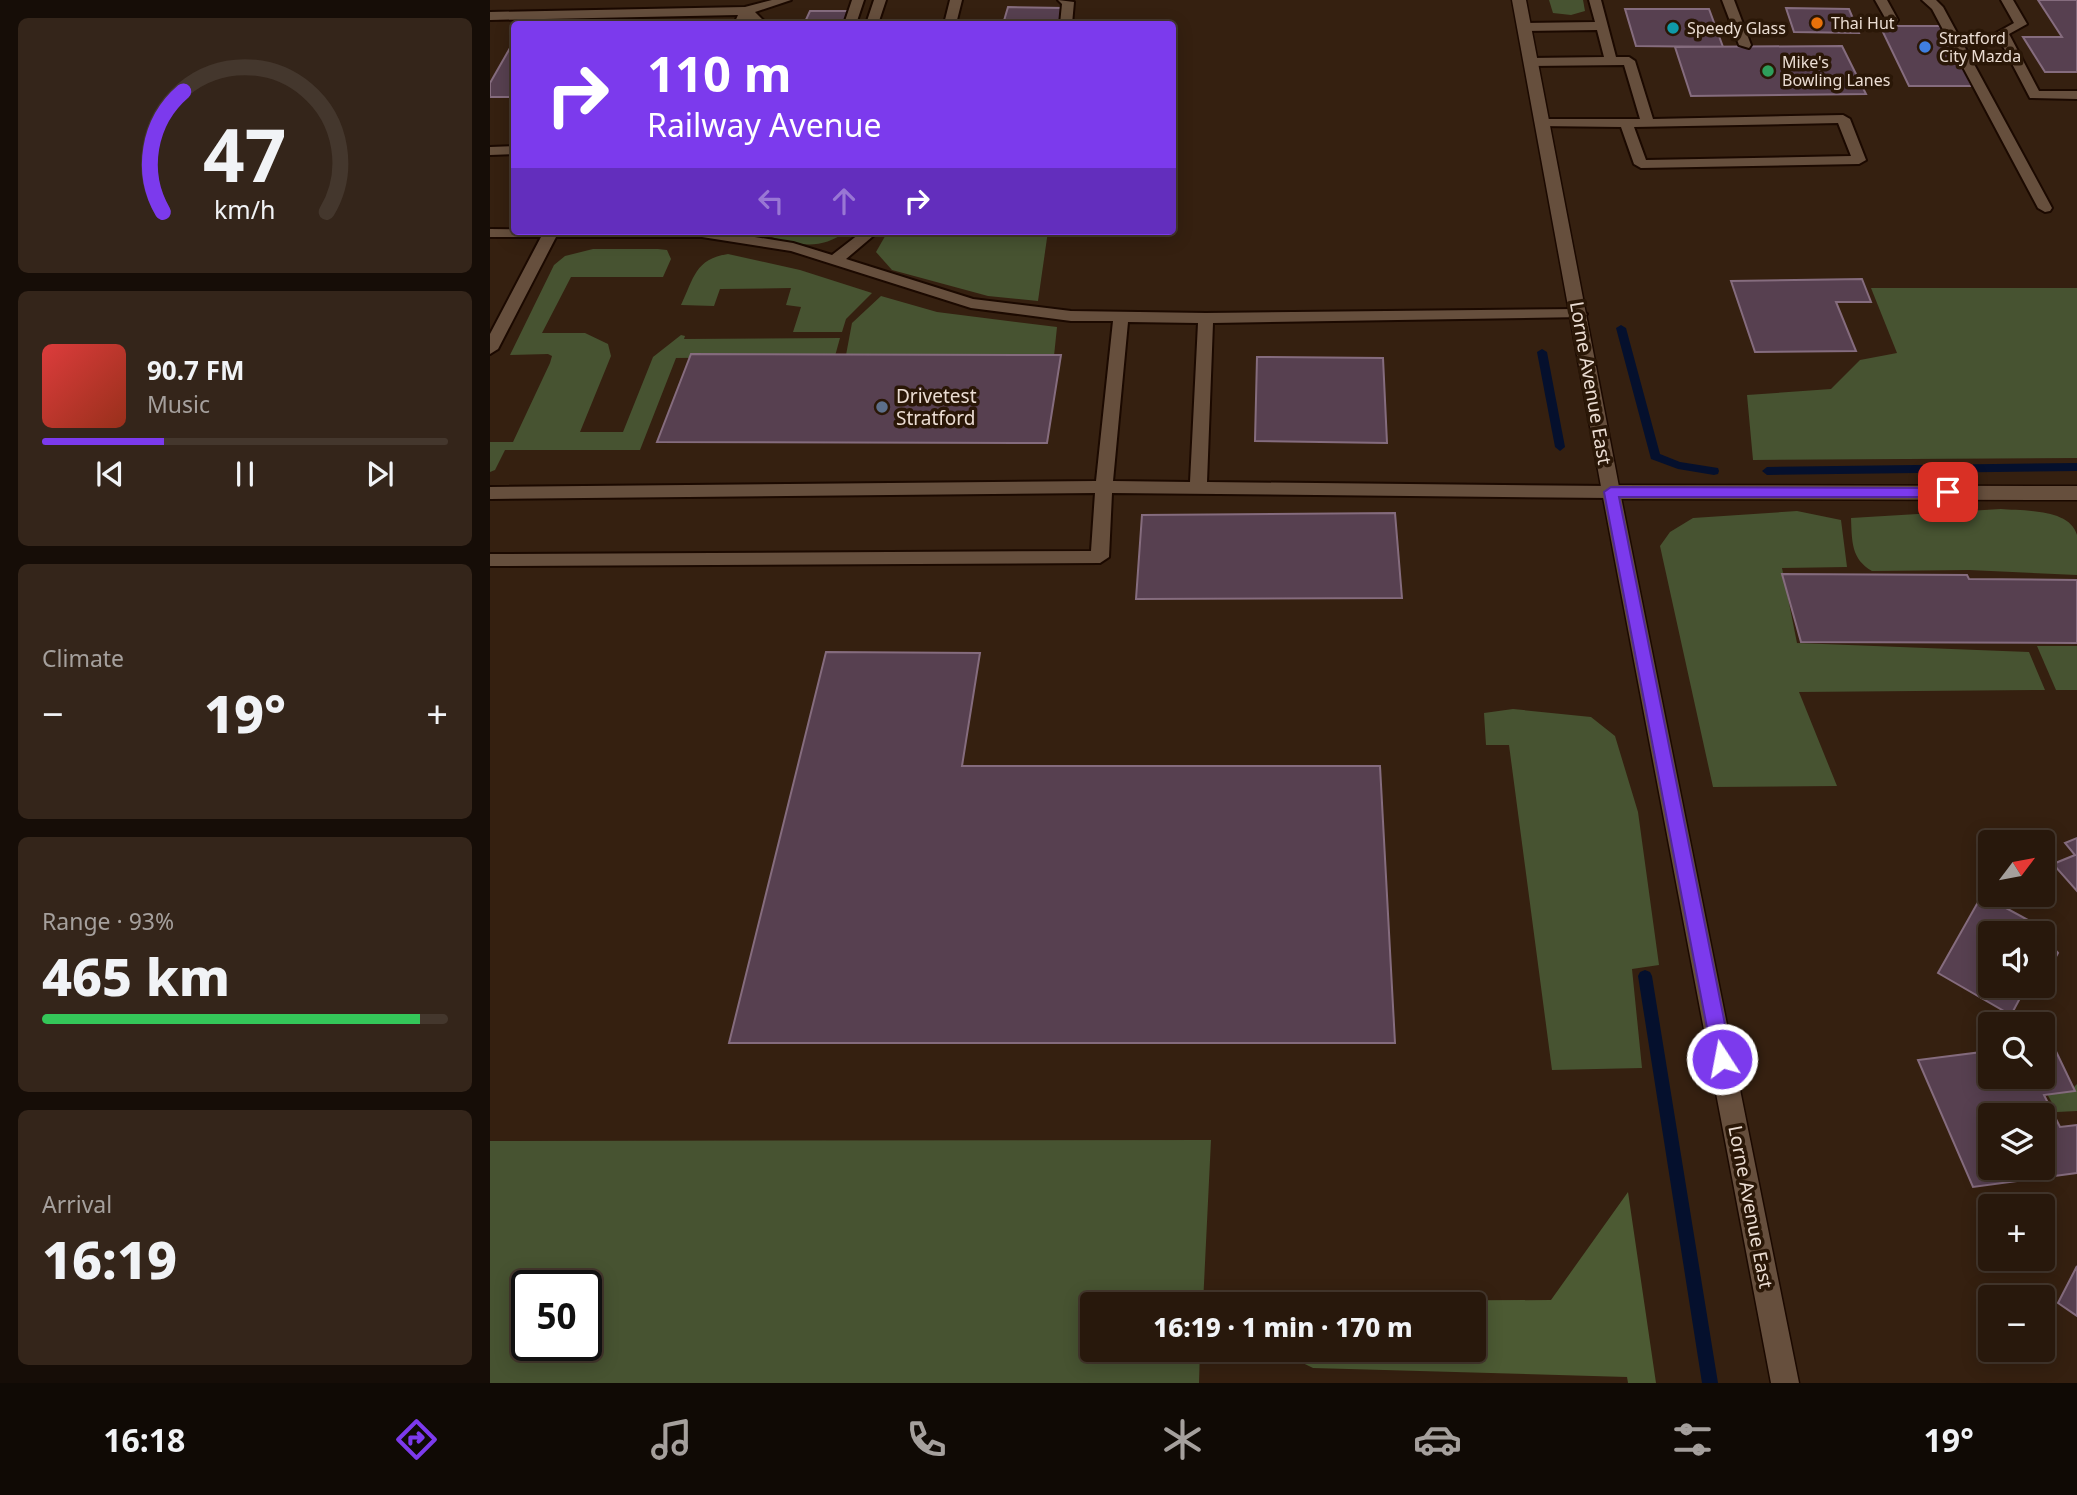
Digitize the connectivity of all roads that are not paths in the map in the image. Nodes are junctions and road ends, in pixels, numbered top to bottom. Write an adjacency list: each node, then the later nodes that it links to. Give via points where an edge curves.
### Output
1 (676, 0): 15 (lane)
2 (785, 0): 13 (lane)
3 (858, 0): 19 (lane)
4 (880, 0): 20 (lane)
5 (956, 0): 21 (lane)
6 (1064, 0): 22 (lane, via 1068,2)
7 (1519, 0): 24 (main road, Lorne Avenue East)
8 (1595, 0): 23 (lane)
9 (1728, 0): 25 (lane)
10 (1881, 0): 16 (lane)
11 (1928, 0): 34 (lane, via 1937,7)
12 (2007, 0): 28 (lane, via 2021,24 2002,33 2035,95)
13 (746, 10): 15 (lane); 17 (lane); 18 (lane)
14 (490, 16): 15 (lane)
15 (666, 19)
16 (1892, 20)
17 (741, 21)
18 (758, 21)
19 (851, 21)
20 (873, 21)
21 (951, 21)
22 (1066, 21)
23 (1602, 26): 24 (lane); 26 (lane)
24 (1524, 27): 27 (main road, Lorne Avenue East)
25 (1745, 45)
26 (1611, 61): 27 (lane); 31 (lane, via 1629,61)
27 (1531, 62): 30 (main road, Lorne Avenue East)
28 (2077, 95)
29 (1626, 122): 30 (lane); 31 (lane); 31 (lane, via 1641,164 1859,160 1843,119)
30 (1542, 123): 41 (main road, Lorne Avenue East)
31 (1648, 123)
32 (511, 150): 33 (lane)
33 (490, 151)
34 (2045, 208)
35 (490, 233): 36 (lane)
36 (511, 233)
37 (549, 235): 44 (lane)
38 (715, 235): 40 (lane)
39 (867, 235): 40 (lane)
40 (836, 259): 42 (lane, via 971,303)
41 (1579, 314): 43 (lane); 47 (main road, Lorne Avenue East)
42 (1121, 318): 43 (lane); 45 (lane)
43 (1206, 318): 46 (lane)
44 (490, 349)
45 (1104, 487): 46 (lane); 48 (lane); 50 (lane, via 1100,557)
46 (1198, 488): 47 (lane)
47 (1611, 492): 49 (main road); 51 (main road, Lorne Avenue East)
48 (490, 493)
49 (2077, 493)
50 (490, 559)
51 (1786, 1383)

